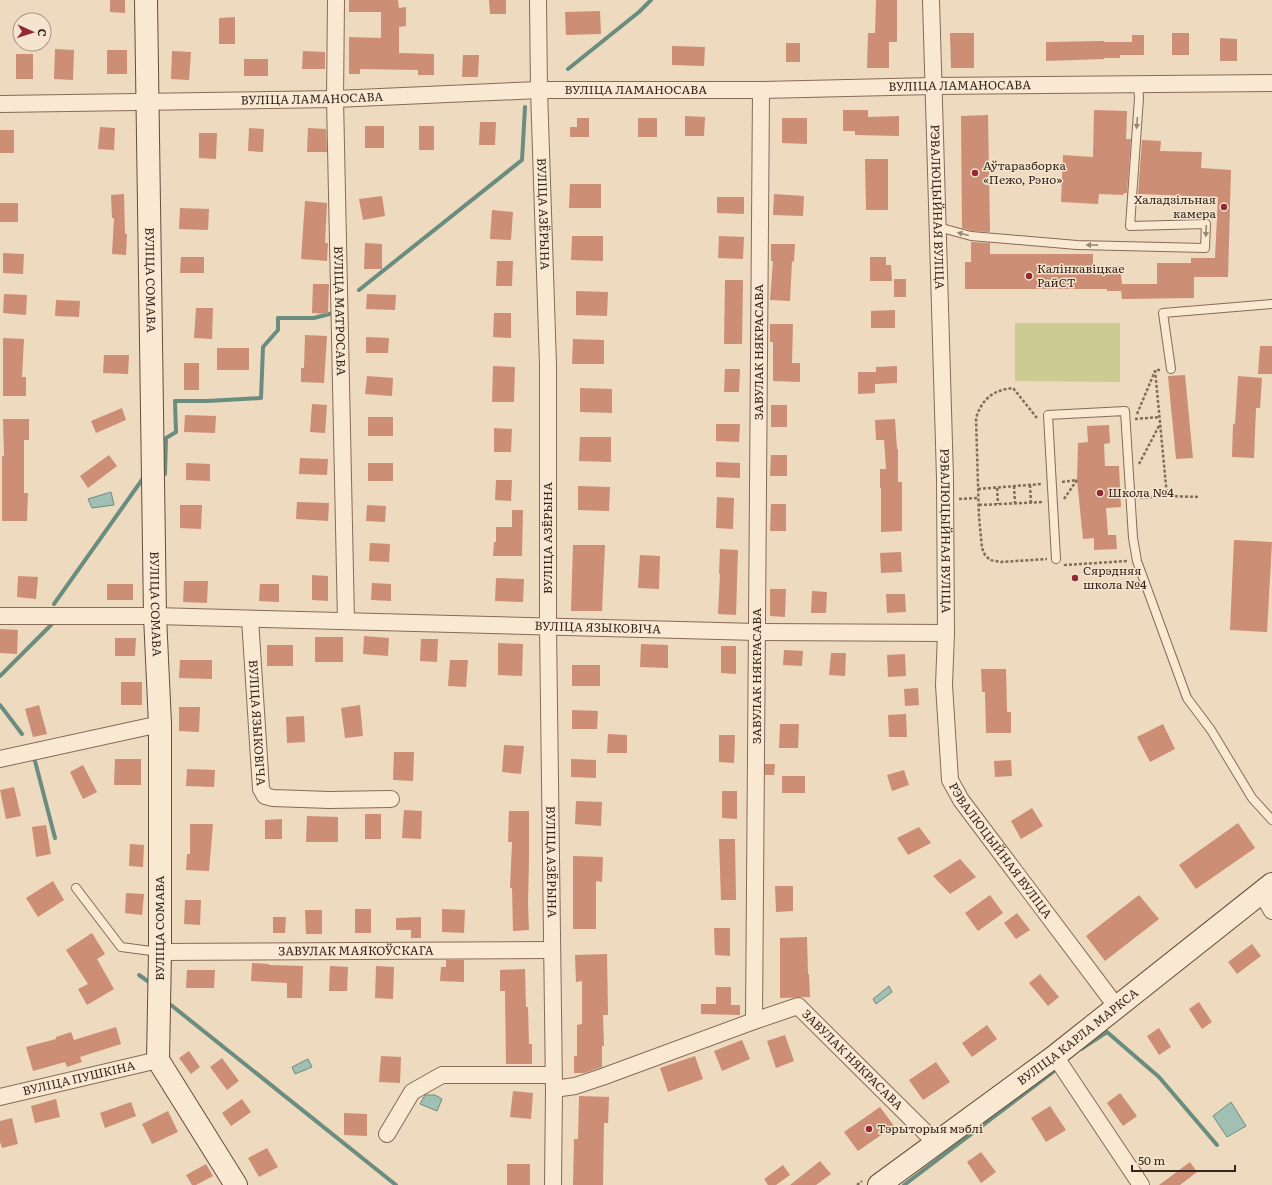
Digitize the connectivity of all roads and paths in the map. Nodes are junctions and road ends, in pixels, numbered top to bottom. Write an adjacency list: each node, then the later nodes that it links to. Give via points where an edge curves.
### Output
1 (146, 0): 11 (street, ВУЛІЦА СОМАВА)
2 (336, 0): 10 (street, ВУЛІЦА МАТРОСАВА)
3 (538, 0): 8 (street, ВУЛІЦА АЗЁРЫНА)
4 (931, 0): 7 (street, РЭВАЛЮЦЫЙНАЯ ВУЛІЦА)
5 (1272, 83): 6 (street, ВУЛІЦА ЛАМАНОСАВА)
6 (1138, 84): 7 (street, ВУЛІЦА ЛАМАНОСАВА); 13 (lane, one-way to 13, via 1130,226 1206,224 1205,248 1077,245 971,236)
7 (933, 86): 9 (street, ВУЛІЦА ЛАМАНОСАВА); 13 (street, РЭВАЛЮЦЫЙНАЯ ВУЛІЦА)
8 (539, 90): 9 (street, ВУЛІЦА ЛАМАНОСАВА); 10 (street, ВУЛІЦА ЛАМАНОСАВА); 49 (street, ВУЛІЦА АЗЁРЫНА, via 548,365)
9 (761, 90): 50 (street, ЗАВУЛАК НЯКРАСАВА)
10 (335, 100): 11 (street, ВУЛІЦА ЛАМАНОСАВА); 48 (street, ВУЛІЦА МАТРОСАВА)
11 (147, 102): 12 (street, ВУЛІЦА ЛАМАНОСАВА); 46 (street, ВУЛІЦА СОМАВА)
12 (0, 104)
13 (938, 227): 51 (street, РЭВАЛЮЦЫЙНАЯ ВУЛІЦА, via 945,478)
14 (1272, 304): 15 (lane, via 1163,313)
15 (1171, 369): 16 (path)
16 (1156, 370): 17 (path); 18 (path)
17 (1160, 417): 18 (path); 19 (path)
18 (1134, 419): 21 (path)
19 (1161, 424): 25 (path); 32 (path)
20 (1048, 432): 21 (lane, via 1048,415 1125,411); 23 (lane); 30 (path, via 1013,388 1002,389 988,397 978,409 976,418)
21 (1126, 438): 25 (lane)
22 (1060, 475): 24 (path)
23 (1052, 483): 24 (path); 26 (path); 37 (lane)
24 (1061, 483): 28 (path); 31 (path, via 1077,480 1062,501)
25 (1129, 483): 34 (lane)
26 (1030, 485): 27 (path); 39 (path)
27 (1014, 486): 29 (path); 38 (path)
28 (1060, 487)
29 (997, 488): 30 (path); 40 (path)
30 (978, 489): 33 (path)
31 (1061, 496)
32 (1167, 496): 34 (path); 35 (path)
33 (978, 498): 36 (path); 41 (path)
34 (1130, 498): 43 (lane, via 1133,538)
35 (1199, 498)
36 (956, 499)
37 (1053, 501): 39 (path); 42 (lane)
38 (1015, 503): 39 (path); 40 (path)
39 (1031, 503)
40 (998, 504): 41 (path)
41 (978, 505): 42 (path, via 982,548 990,560 1001,562)
42 (1061, 559): 44 (path); 44 (path)
43 (1138, 561): 44 (path); 55 (lane, via 1187,698 1211,730 1252,798)
44 (1065, 565)
45 (0, 616): 46 (street, ВУЛІЦА ЯЗЫКОВІЧА)
46 (155, 616): 47 (street, ВУЛІЦА ЯЗЫКОВІЧА); 52 (street, ВУЛІЦА СОМАВА)
47 (250, 619): 48 (street, ВУЛІЦА ЯЗЫКОВІЧА); 54 (street, ВУЛІЦА ЯЗЫКОВІЧА, via 261,789 265,796 321,800)
48 (346, 621): 49 (street, ВУЛІЦА ЯЗЫКОВІЧА)
49 (548, 627): 50 (street, ВУЛІЦА ЯЗЫКОВІЧА); 58 (street, ВУЛІЦА АЗЁРЫНА)
50 (757, 632): 51 (street, ВУЛІЦА ЯЗЫКОВІЧА); 61 (street, ЗАВУЛАК НЯКРАСАВА)
51 (946, 633): 60 (street, РЭВАЛЮЦЫЙНАЯ ВУЛІЦА, via 944,685 950,780 960,800)
52 (160, 724): 53 (street); 59 (street, ВУЛІЦА СОМАВА)
53 (0, 759)
54 (391, 800)
55 (1272, 820)
56 (76, 888): 59 (lane, via 121,947)
57 (1268, 896): 60 (street, ВУЛІЦА КАРЛА МАРКСА)
58 (552, 950): 59 (street, ЗАВУЛАК МАЯКОЎСКАГА); 64 (street, ВУЛІЦА АЗЁРЫНА)
59 (160, 952): 63 (street, ВУЛІЦА СОМАВА)
60 (1116, 1006): 62 (street, ВУЛІЦА КАРЛА МАРКСА)
61 (754, 1021): 64 (street, via 575,1086); 67 (street, ЗАВУЛАК НЯКРАСАВА, via 798,1006)
62 (1055, 1056): 67 (street, ВУЛІЦА КАРЛА МАРКСА); 71 (street)
63 (158, 1060): 65 (street, ВУЛІЦА ПУШКІНА); 68 (street)
64 (554, 1082): 66 (street, via 442,1075 412,1092); 69 (street, ВУЛІЦА АЗЁРЫНА)
65 (0, 1097)
66 (387, 1134)
67 (935, 1142): 70 (street, ВУЛІЦА КАРЛА МАРКСА)
68 (236, 1185)
69 (553, 1185)
70 (879, 1185)
71 (1141, 1185)

